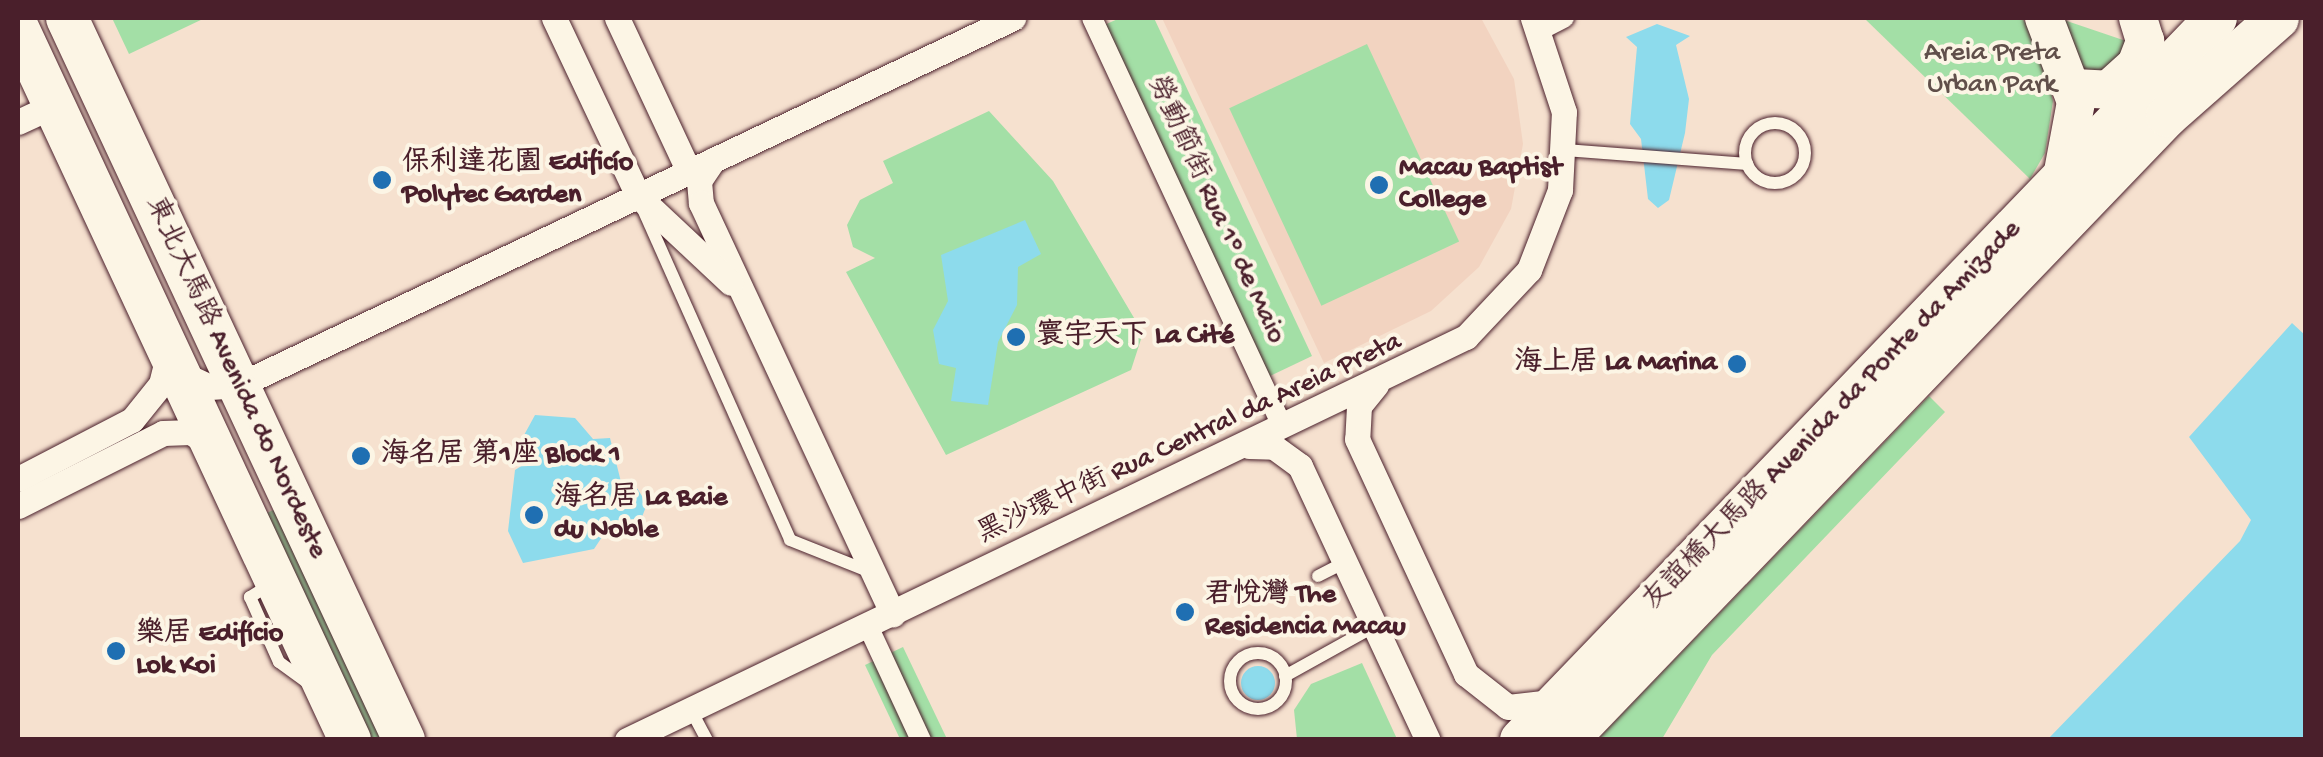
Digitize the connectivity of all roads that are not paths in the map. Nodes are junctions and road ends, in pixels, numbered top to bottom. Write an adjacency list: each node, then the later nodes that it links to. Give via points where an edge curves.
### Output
1 (67, 18): 27 (main road, 東北大馬路 Avenida do Nordeste)
2 (554, 18): 23 (street)
3 (617, 18): 21 (street)
4 (1013, 18): 19 (street)
5 (1092, 18): 28 (street, 勞動節街 Rua 1º de Maio)
6 (1564, 18): 12 (street, 黑沙環中街 Rua Central da Areia Preta)
7 (2044, 18): 15 (main road)
8 (2138, 18): 14 (main road); 15 (main road, via 2145,41 2136,65 2108,90)
9 (2216, 18): 14 (main road)
10 (2237, 18): 14 (lane)
11 (2278, 18): 16 (main road)
12 (1536, 24): 18 (street, 黑沙環中街 Rua Central da Areia Preta, via 1561,92)
13 (18, 28): 17 (main road, 東北大馬路 Avenida do Nordeste)
14 (2177, 34): 16 (main road)
15 (2074, 88): 22 (main road)
16 (2156, 104): 22 (main road, 友誼橋大馬路 Avenida da Ponte da Amizade); 50 (main road, 友誼橋大馬路 Avenida da Ponte da Amizade)
17 (36, 113): 25 (main road, 東北大馬路 Avenida do Nordeste)
18 (1566, 150): 20 (lane); 26 (street, 黑沙環中街 Rua Central da Areia Preta, via 1549,228 1509,296 1450,348)
19 (713, 160): 21 (street); 24 (street, via 700,198)
20 (1747, 164): 20 (lane, via 1758,128 1778,123 1802,139 1805,158 1788,181 1759,179)
21 (689, 172): 23 (street)
22 (2062, 177): 40 (main road, 友誼橋大馬路 Avenida da Ponte da Amizade)
23 (638, 196): 24 (street); 27 (street); 34 (lane, via 790,540)
24 (745, 297): 34 (street)
25 (171, 357): 27 (street, via 210,387); 30 (main road, 東北大馬路 Avenida do Nordeste); 31 (street, via 144,410)
26 (1380, 382): 28 (street, 黑沙環中街 Rua Central da Areia Preta); 40 (street, via 1359,406 1357,438 1469,679 1513,708 1546,705)
27 (238, 385): 30 (main road); 45 (main road, 東北大馬路 Avenida do Nordeste)
28 (1283, 428): 29 (street, 黑沙環中街 Rua Central da Areia Preta)
29 (1243, 447): 33 (street, via 1266,445 1294,459); 36 (street, 黑沙環中街 Rua Central da Areia Preta)
30 (225, 450): 32 (street, via 191,432 163,433); 42 (main road, 東北大馬路 Avenida do Nordeste); 44 (main road)
31 (18, 479)
32 (18, 506)
33 (1345, 562): 35 (lane); 38 (street)
34 (875, 576): 36 (street)
35 (1318, 576)
36 (892, 614): 37 (street, 黑沙環中街 Rua Central da Areia Preta)
37 (868, 626): 41 (street, 黑沙環中街 Rua Central da Areia Preta); 47 (street)
38 (1375, 626): 39 (lane); 48 (street)
39 (1285, 676): 39 (lane, via 1281,697 1264,708 1243,705 1231,687 1234,667 1252,654 1273,658)
40 (1568, 690): 49 (main road, 友誼橋大馬路 Avenida da Ponte da Amizade)
41 (690, 710): 43 (street, 黑沙環中街 Rua Central da Areia Preta); 46 (lane)
42 (341, 721)
43 (635, 738)
44 (376, 740)
45 (404, 740)
46 (706, 740)
47 (921, 740)
48 (1428, 740)
49 (1521, 740)
50 (1567, 740)

